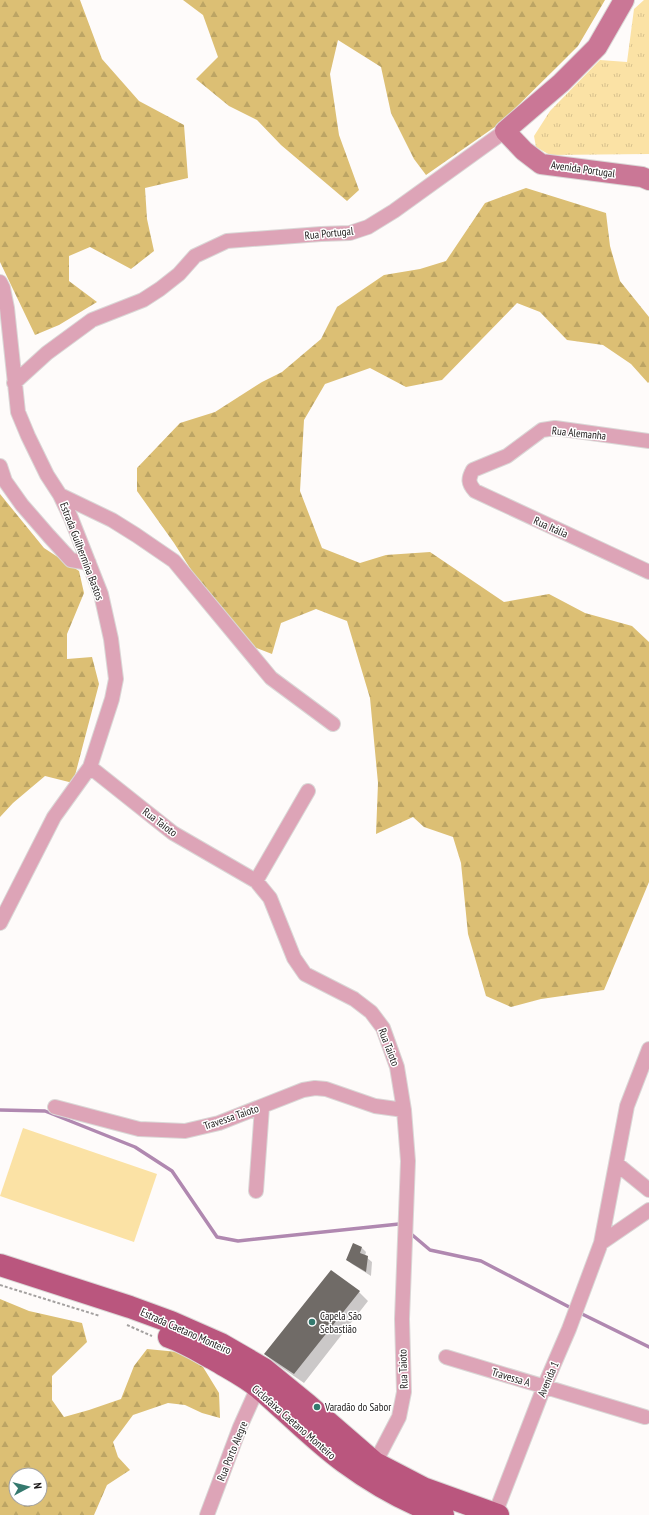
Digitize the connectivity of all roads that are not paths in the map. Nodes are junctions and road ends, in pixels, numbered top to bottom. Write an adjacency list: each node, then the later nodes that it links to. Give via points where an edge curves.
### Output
1 (624, 0): 2 (street, Rua Portugal, via 597,47 561,83)
2 (505, 131): 3 (street, Avenida Portugal, via 541,164); 5 (street, Rua Portugal, via 368,227 350,233 227,241 194,256 160,289 143,300 92,320 47,353)
3 (649, 180)
4 (0, 282): 5 (street, Estrada Guilhermina Bastos, via 7,308)
5 (14, 383): 10 (street, Estrada Guilhermina Bastos, via 18,412 47,475)
6 (649, 441): 8 (street, Rua Alemanha, via 555,428 542,430 507,456)
7 (0, 466): 9 (street)
8 (473, 470): 12 (street, Rua Itália, via 469,484 474,492)
9 (3, 480): 11 (street, via 71,560)
10 (60, 495): 11 (street, Estrada Guilhermina Bastos, via 72,518); 13 (street, via 112,520 174,561 271,678)
11 (89, 563): 14 (street, Estrada Guilhermina Bastos, via 101,594 116,679)
12 (649, 572)
13 (333, 724)
14 (90, 767): 16 (street, Rua Taioto, via 173,834); 17 (street, Estrada Guilhermina Bastos, via 54,818)
15 (308, 791): 16 (street)
16 (256, 881): 21 (street, Rua Taioto, via 270,898 294,958 305,974 354,1000 371,1012 383,1028 397,1067)
17 (0, 923)
18 (649, 1049): 22 (street, Avenida 1, via 627,1106)
19 (55, 1107): 20 (street, Travessa Taioto, via 139,1130 185,1131 219,1123)
20 (262, 1107): 21 (street, Travessa Taioto, via 303,1090 315,1088 326,1089 375,1106); 24 (street)
21 (404, 1110): 33 (street, Rua Taioto, via 408,1161 402,1319 404,1392 399,1417)
22 (617, 1164): 23 (street); 26 (street, Avenida 1)
23 (649, 1190)
24 (256, 1191)
25 (649, 1210): 26 (street)
26 (601, 1243): 30 (street, Avenida 1)
27 (0, 1264): 33 (main road, Estrada Caetano Monteiro, via 130,1307 221,1344 270,1374)
28 (0, 1279): 31 (main road, Estrada Caetano Monteiro, via 112,1315 180,1341 239,1374)
29 (446, 1357): 30 (street, Travessa A)
30 (544, 1387): 32 (street, Travessa A); 37 (street, Avenida 1)
31 (258, 1388): 34 (main road, Estrada Caetano Monteiro, via 343,1462 386,1489); 35 (street, Rua Porto Alegre, via 240,1427)
32 (645, 1417)
33 (375, 1463): 34 (main road, Estrada Caetano Monteiro)
34 (419, 1503): 36 (main road, Estrada Caetano Monteiro); 37 (main road, Estrada Caetano Monteiro)
35 (207, 1515)
36 (443, 1515)
37 (496, 1515)

